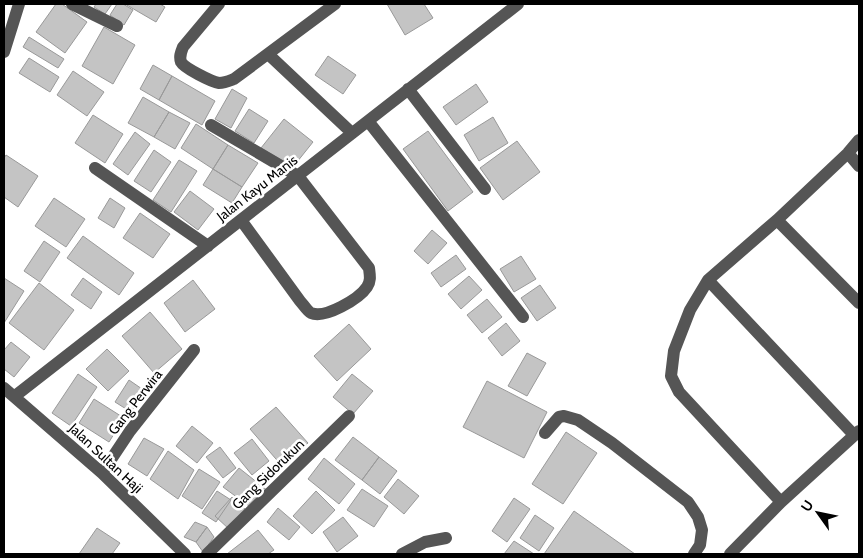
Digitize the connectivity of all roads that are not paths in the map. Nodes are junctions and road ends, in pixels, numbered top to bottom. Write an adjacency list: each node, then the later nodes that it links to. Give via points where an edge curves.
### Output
1 (19, 4): 7 (street)
2 (72, 4): 6 (street)
3 (219, 4): 8 (street, via 183,47 180,54 185,67 217,83 226,82)
4 (335, 4): 8 (street)
5 (518, 4): 9 (street, Jalan Kayu Manis)
6 (116, 26)
7 (4, 52)
8 (268, 54): 12 (street)
9 (408, 89): 10 (street, Jalan Kayu Manis); 18 (street)
10 (368, 121): 12 (street, Jalan Kayu Manis); 24 (street)
11 (211, 125): 17 (street)
12 (352, 133): 17 (street, Jalan Kayu Manis)
13 (859, 140): 14 (street)
14 (848, 153): 15 (street); 20 (street)
15 (859, 166)
16 (95, 168): 21 (street)
17 (298, 176): 19 (street, Jalan Kayu Manis); 19 (street, via 369,268 371,279 366,289 343,306 325,314 311,312)
18 (485, 189)
19 (241, 220): 21 (street, Jalan Kayu Manis)
20 (777, 220): 22 (street); 23 (street)
21 (208, 246): 27 (street, Jalan Kayu Manis)
22 (708, 280): 30 (street); 32 (street, via 690,310 674,350 672,376 679,392)
23 (859, 303)
24 (523, 317)
25 (194, 350): 31 (street, Gang Perwira)
26 (4, 388): 27 (street, Jalan Sultan Haji)
27 (15, 396): 31 (street, Jalan Sultan Haji)
28 (349, 416): 35 (street, Gang Sidorukun)
29 (546, 432): 37 (street, via 559,417 578,420 612,442 688,502 702,530 700,545)
30 (856, 433): 32 (street)
31 (102, 473): 34 (street, Jalan Sultan Haji)
32 (782, 502): 38 (street)
33 (446, 538): 36 (street, via 425,542)
34 (185, 554)
35 (208, 554)
36 (402, 554)
37 (694, 554)
38 (730, 554)

